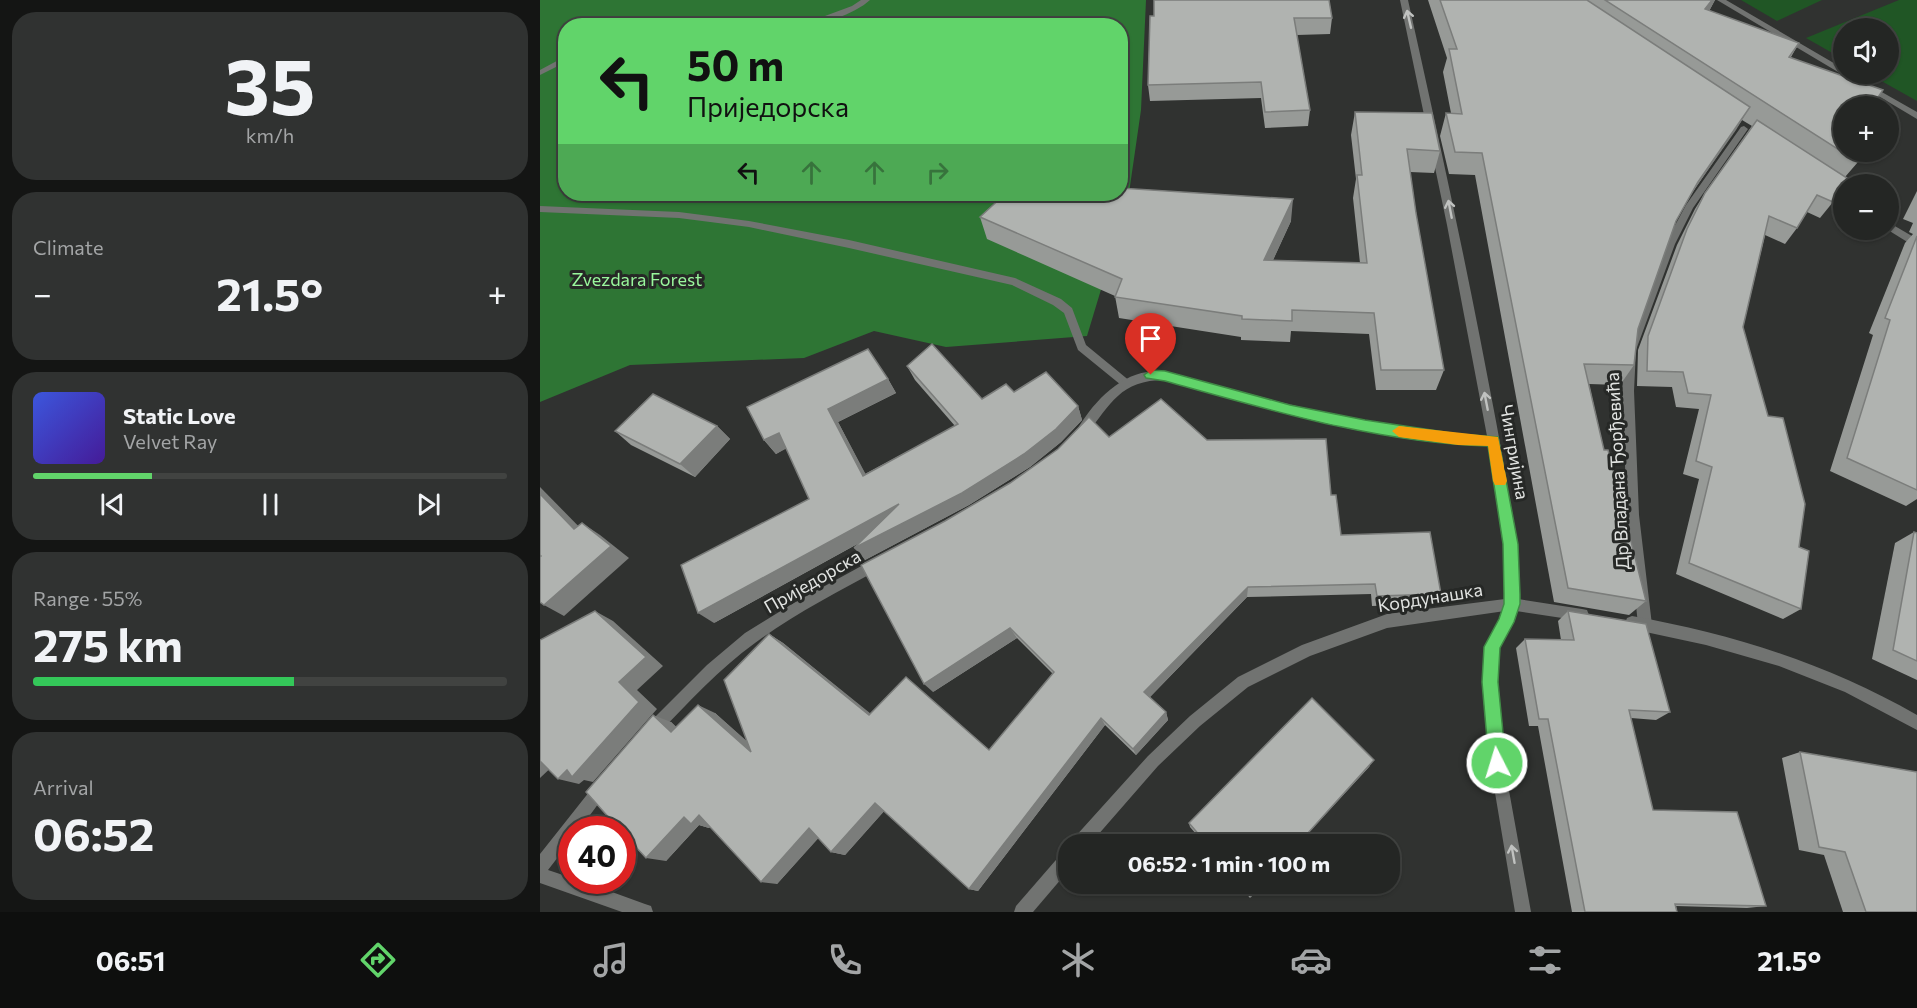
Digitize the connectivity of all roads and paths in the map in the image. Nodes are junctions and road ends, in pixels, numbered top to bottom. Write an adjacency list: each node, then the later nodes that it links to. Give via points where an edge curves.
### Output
1 (866, 0): 4 (street)
2 (1404, 0): 16 (street, Чингријина, one-way to 2, via 1444,179)
3 (1721, 0): 6 (street)
4 (826, 18)
5 (558, 63): 7 (street)
6 (1833, 66)
7 (540, 73)
8 (1863, 84): 9 (street)
9 (1917, 116)
10 (1744, 129): 21 (street, Др Владана Ђорђевића, via 1673,236 1631,350 1628,391 1633,515)
11 (540, 209): 14 (street, via 749,224 1015,282 1068,310 1082,347)
12 (1899, 232): 13 (street)
13 (1917, 244)
14 (1125, 382): 15 (street); 16 (street, via 1138,376 1165,376 1333,420 1430,436)
15 (1074, 440)
16 (1494, 441): 18 (street, Чингријина, via 1511,544)
17 (884, 560): 23 (street, Приједорска, via 749,639 706,674)
18 (1512, 604): 19 (street, Кордунашка); 25 (street, Кордунашка, via 1387,621 1307,650 1243,682 1153,760); 31 (street, Чингријина, one-way to 18, via 1497,763 1490,682 1492,647)
19 (1599, 618)
20 (1622, 621): 21 (street)
21 (1645, 625): 22 (street, via 1730,644 1817,672)
22 (1917, 723)
23 (647, 735)
24 (608, 780): 26 (street)
25 (1089, 834)
26 (540, 867)
27 (1058, 871): 30 (street)
28 (540, 875): 29 (street)
29 (645, 912)
30 (1022, 912)
31 (1523, 912)

